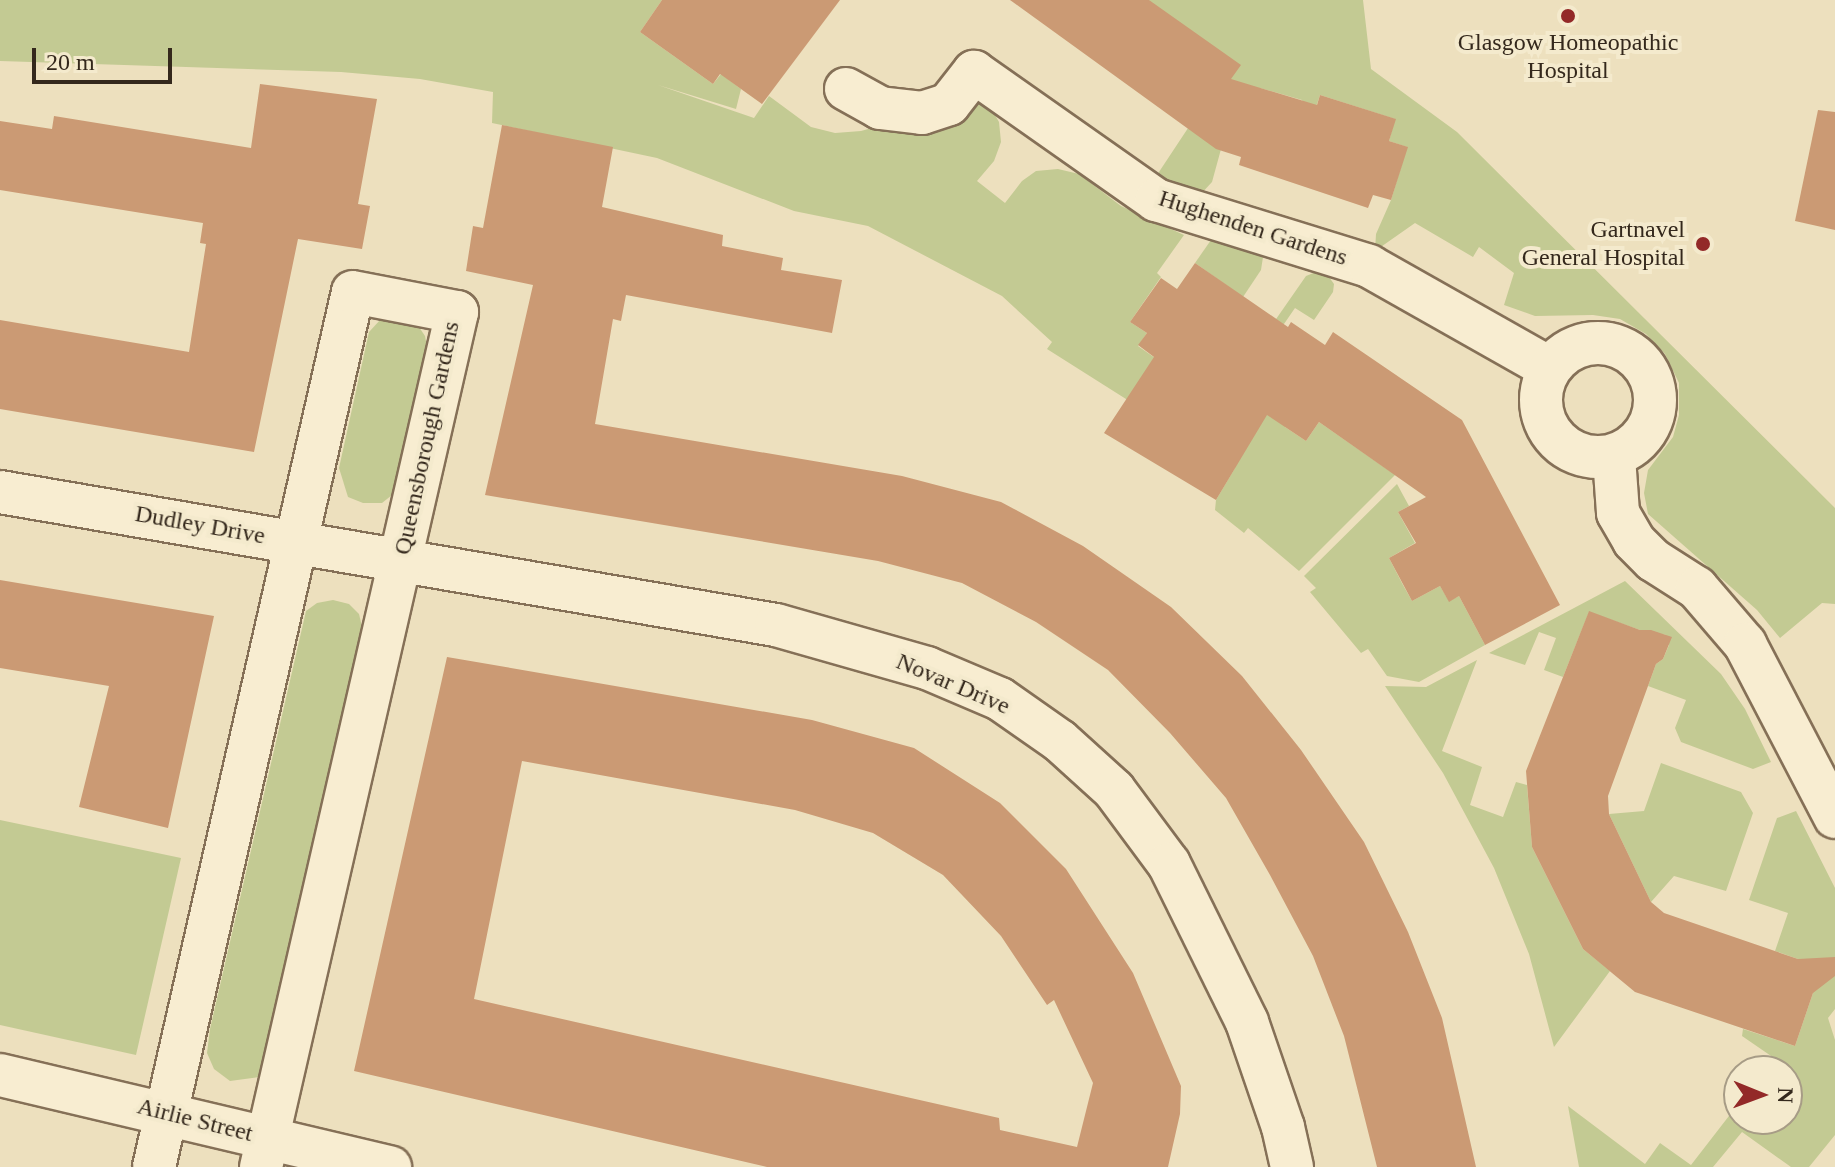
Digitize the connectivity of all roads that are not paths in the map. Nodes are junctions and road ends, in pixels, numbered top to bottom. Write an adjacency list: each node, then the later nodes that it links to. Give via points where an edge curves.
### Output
1 (846, 89): 2 (street, Hughenden Gardens, via 880,108 922,113 949,104 974,72 1156,200 1369,266)
2 (1549, 368): 3 (street, via 1540,394 1544,422 1560,445 1586,457); 3 (street, via 1568,351 1591,342 1615,345 1637,357 1651,377 1656,401 1651,425 1636,445)
3 (1614, 457): 7 (street, via 1618,513 1634,541 1697,588 1745,644)
4 (0, 492): 5 (street, Dudley Drive)
5 (299, 542): 6 (street, Dudley Drive); 6 (street, Queensborough Gardens, via 353,292 457,312); 9 (street, Queensborough Gardens)
6 (401, 561): 10 (street, Queensborough Gardens); 13 (street, Novar Drive, via 776,625 927,668 1000,699 1060,741 1114,790 1169,864 1247,1022)
7 (1835, 817)
8 (0, 1075): 9 (street, Airlie Street)
9 (166, 1112): 10 (street, Airlie Street); 11 (street, Queensborough Gardens)
10 (264, 1153): 12 (street, Airlie Street)
11 (154, 1167)
12 (390, 1167)
13 (1292, 1167)

